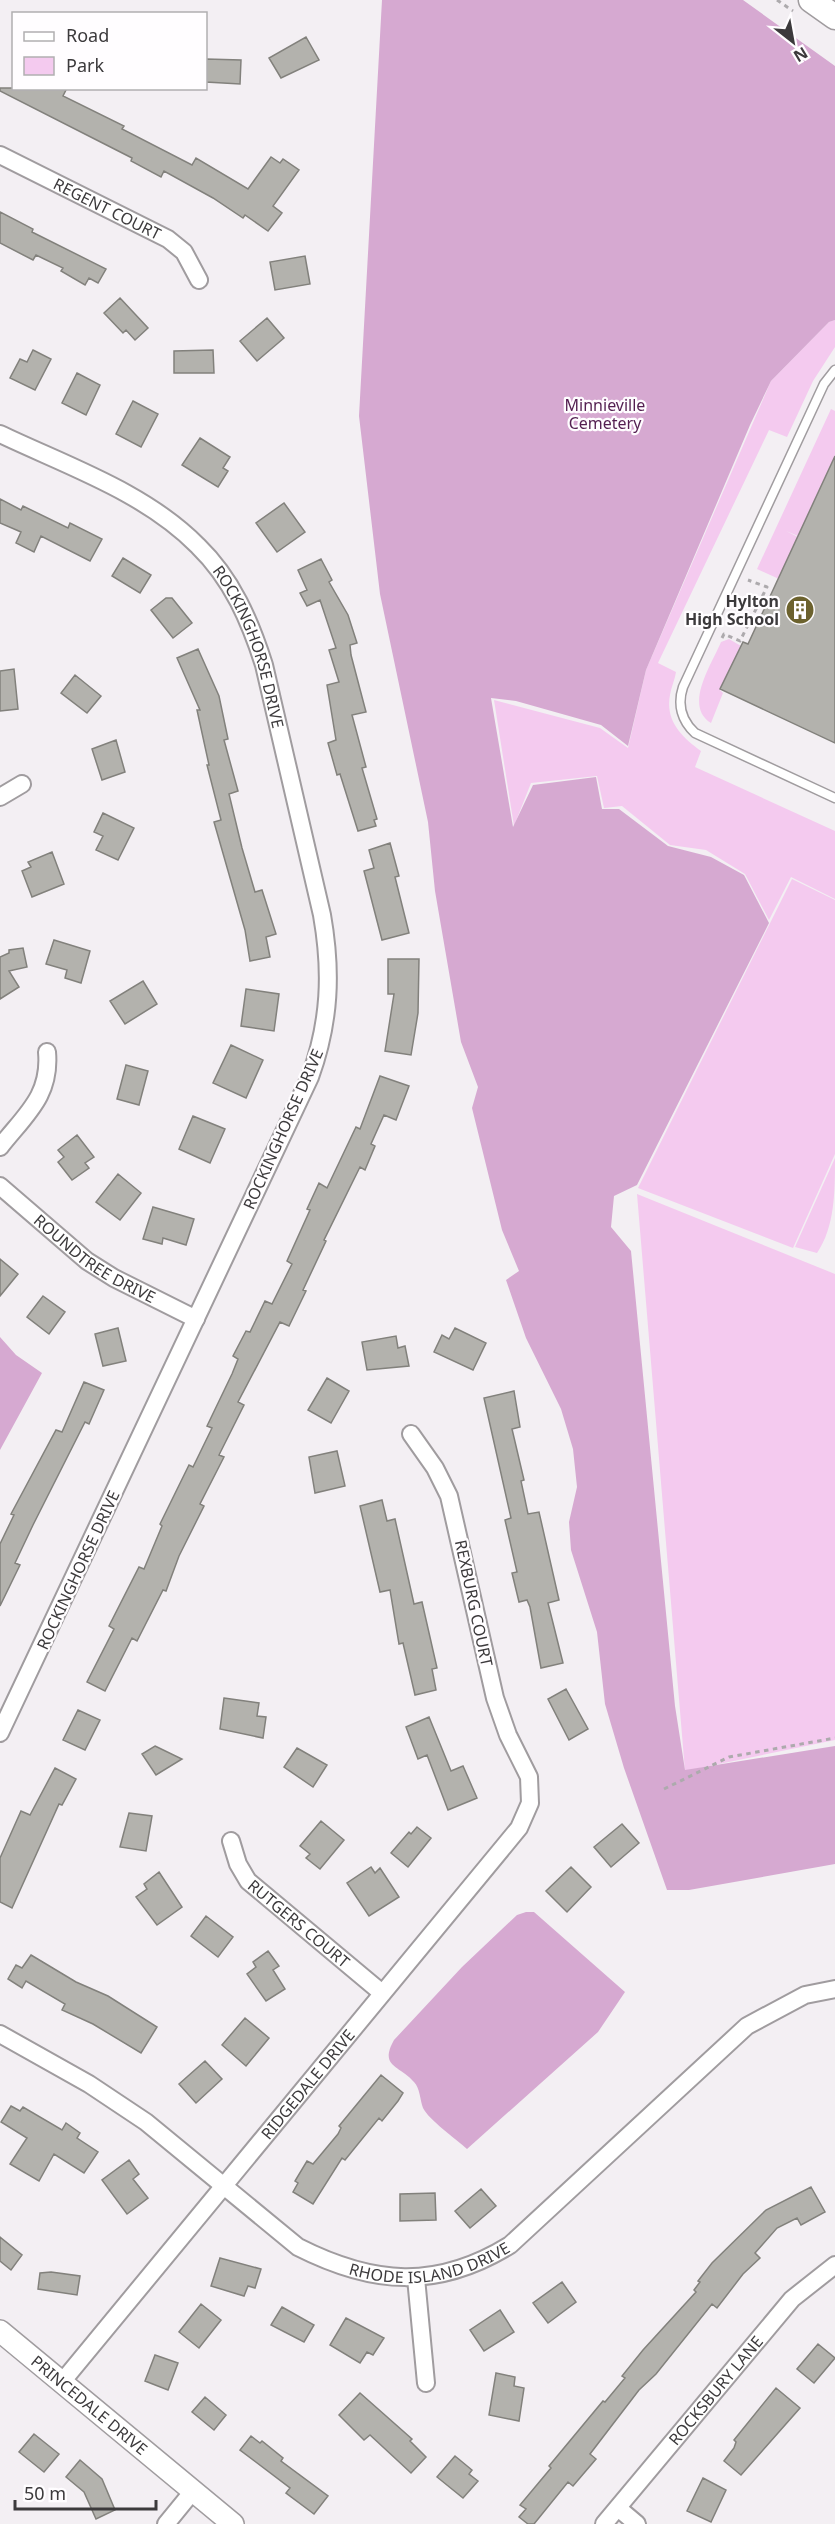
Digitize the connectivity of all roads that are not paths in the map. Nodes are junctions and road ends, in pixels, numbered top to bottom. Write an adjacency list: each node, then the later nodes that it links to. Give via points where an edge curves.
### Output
1 (811, 0): 2 (main road)
2 (835, 17)
3 (0, 155): 4 (street, REGENT COURT, via 168,239 184,252)
4 (199, 280)
5 (835, 370): 9 (lane, via 821,391 683,687 680,704 695,733)
6 (0, 434): 13 (street, ROCKINGHORSE DRIVE, via 123,492 158,514 198,545 235,595 264,665 322,915 329,994 319,1052)
7 (22, 784): 8 (street)
8 (0, 797)
9 (835, 798)
10 (47, 1052): 11 (street, via 48,1076 42,1092)
11 (0, 1147)
12 (0, 1186): 13 (street, ROUNDTREE DRIVE, via 87,1261)
13 (196, 1319): 15 (street, ROCKINGHORSE DRIVE)
14 (411, 1434): 16 (street, REXBURG COURT, via 435,1468 448,1496 495,1698)
15 (0, 1733)
16 (529, 1777): 19 (street, RIDGEDALE DRIVE, via 530,1803 519,1827)
17 (231, 1841): 19 (street, RUTGERS COURT, via 248,1881)
18 (835, 1989): 23 (street, RHODE ISLAND DRIVE, via 805,1995 747,2025 510,2245 465,2268)
19 (382, 1993): 21 (street, RIDGEDALE DRIVE)
20 (0, 2034): 21 (street, RHODE ISLAND DRIVE, via 114,2099)
21 (224, 2186): 23 (street, RHODE ISLAND DRIVE, via 288,2240 326,2261 386,2277); 25 (street, RIDGEDALE DRIVE)
22 (835, 2265): 28 (street, ROCKSBURY LANE, via 792,2299)
23 (416, 2278): 26 (street)
24 (0, 2331): 25 (street, PRINCEDALE DRIVE)
25 (62, 2382): 27 (street, PRINCEDALE DRIVE)
26 (426, 2383)
27 (193, 2491): 29 (street); 30 (street, PRINCEDALE DRIVE)
28 (618, 2508): 31 (street, ROCKSBURY LANE); 32 (street)
29 (166, 2524)
30 (233, 2524)
31 (604, 2524)
32 (637, 2524)

